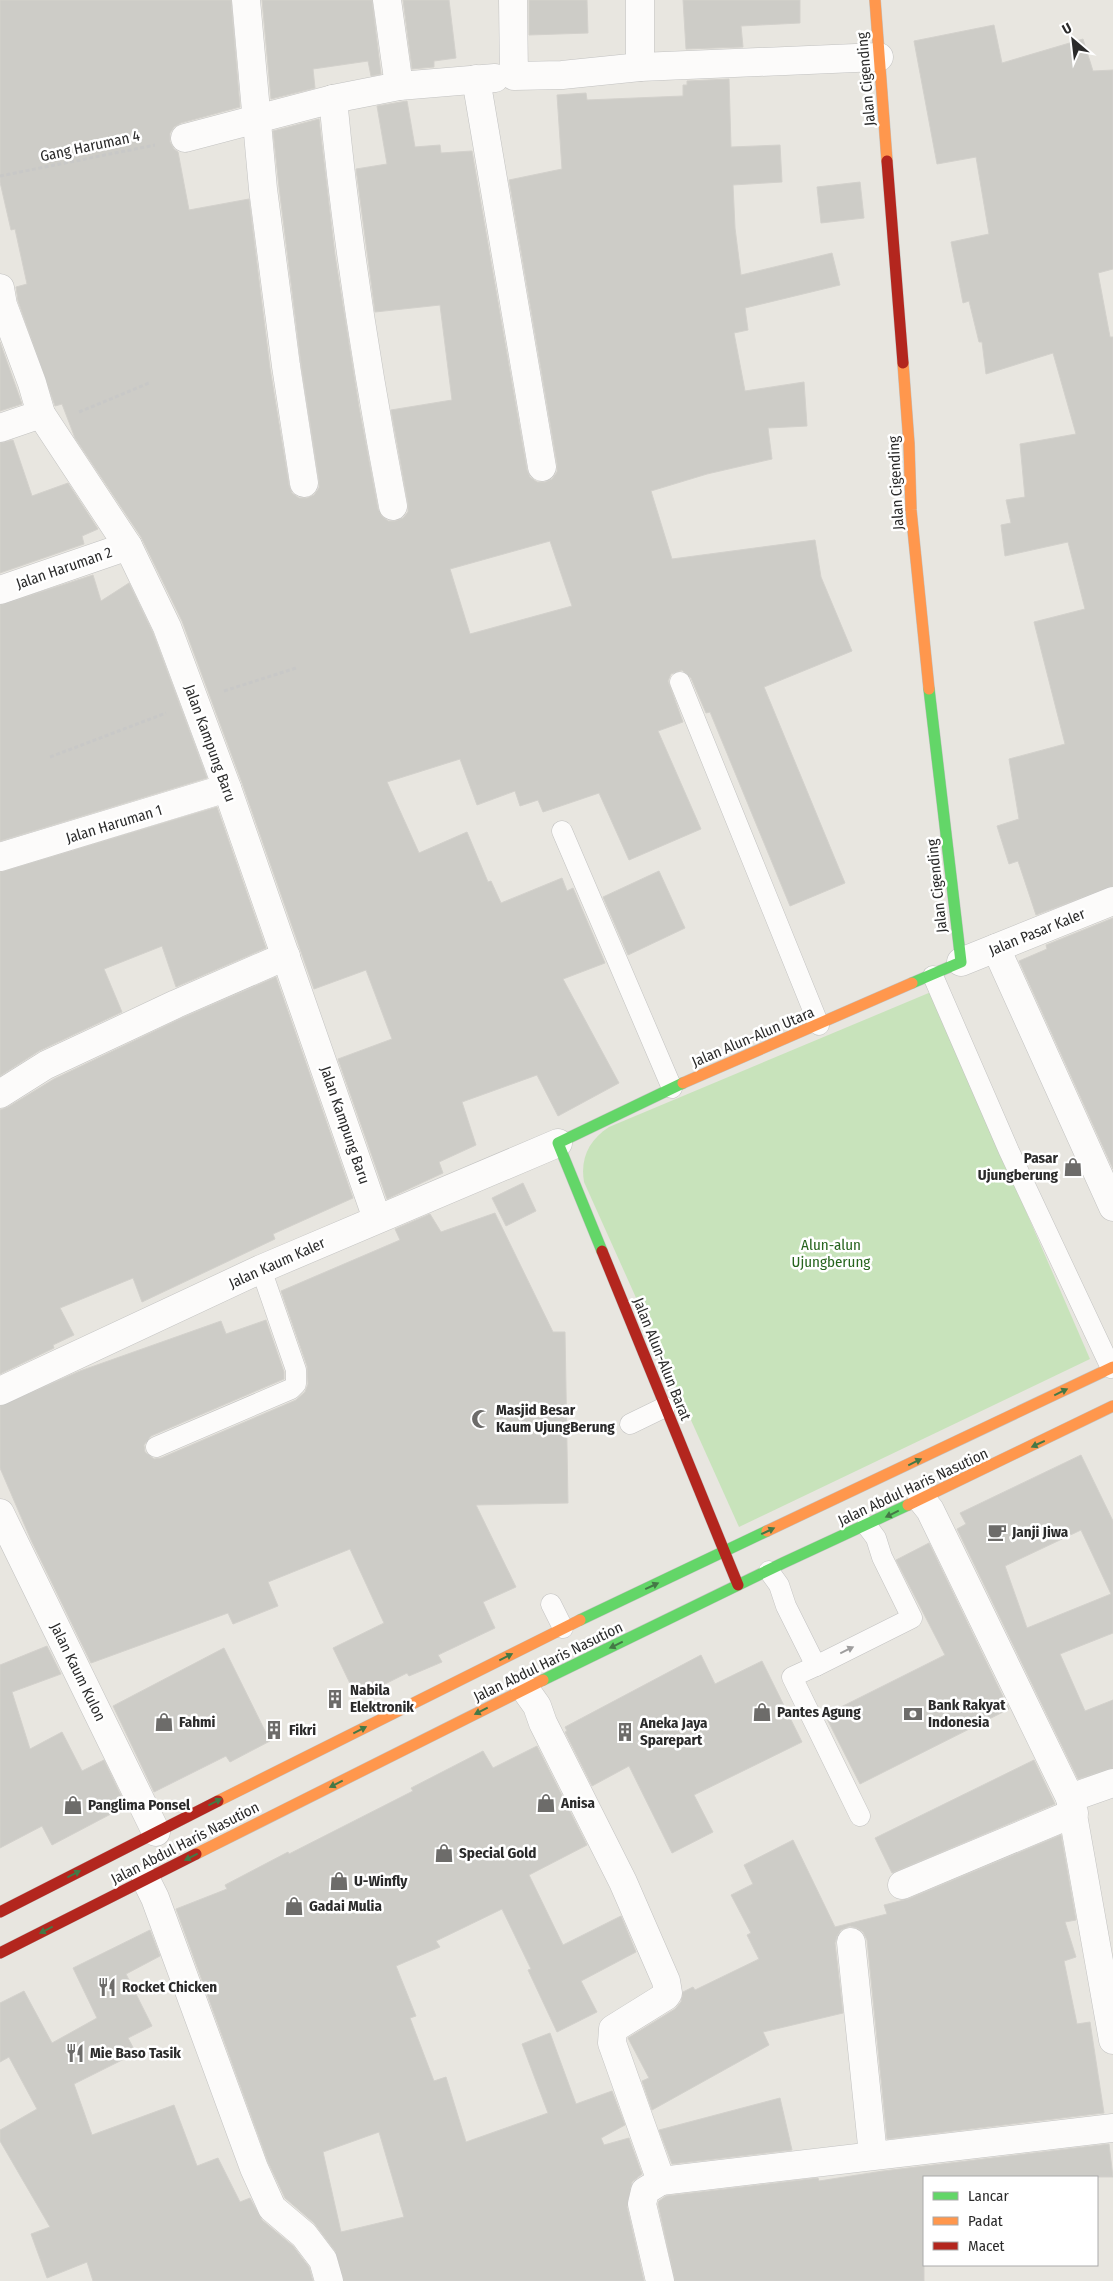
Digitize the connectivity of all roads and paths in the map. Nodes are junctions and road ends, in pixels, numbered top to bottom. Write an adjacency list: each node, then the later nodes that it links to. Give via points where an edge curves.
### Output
1 (246, 0): 12 (street)
2 (387, 0): 10 (street)
3 (513, 0): 8 (street)
4 (640, 0): 7 (street)
5 (875, 0): 6 (main road, Jalan Cigending)
6 (879, 57): 7 (street); 34 (main road, Jalan Cigending, via 909,444 911,510)
7 (640, 67): 8 (street)
8 (514, 76): 9 (street)
9 (476, 79): 10 (street); 19 (street)
10 (399, 86): 11 (street)
11 (333, 99): 12 (street); 21 (street, via 370,386)
12 (258, 119): 13 (street); 20 (street, via 276,294)
13 (185, 138): 14 (path, Gang Haruman 4)
14 (0, 176)
15 (0, 288): 17 (street, Jalan Kampung Baru, via 3,305)
16 (149, 383): 17 (path)
17 (44, 419): 18 (street); 22 (street, Jalan Kampung Baru)
18 (0, 428)
19 (542, 467)
20 (304, 483)
21 (393, 506)
22 (128, 546): 23 (street, Jalan Haruman 2); 26 (street, Jalan Kampung Baru, via 167,627)
23 (0, 590)
24 (296, 668): 26 (path)
25 (680, 682): 36 (lane)
26 (195, 702): 27 (path); 28 (street, Jalan Kampung Baru)
27 (50, 757)
28 (227, 788): 30 (street, Jalan Haruman 1); 33 (street, Jalan Kampung Baru)
29 (562, 831): 37 (lane)
30 (0, 857)
31 (1113, 901): 32 (street, Jalan Pasar Kaler)
32 (996, 948): 34 (street, Jalan Pasar Kaler); 40 (street)
33 (286, 956): 38 (street, via 46,1065); 41 (street, Jalan Kampung Baru)
34 (961, 962): 35 (main road, Jalan Alun-Alun Utara)
35 (932, 976): 36 (main road, Jalan Alun-Alun Utara); 43 (lane, via 1009,1151)
36 (820, 1024): 37 (main road, Jalan Alun-Alun Utara)
37 (672, 1088): 39 (main road, Jalan Alun-Alun Utara)
38 (0, 1094)
39 (558, 1143): 41 (street, Jalan Kaum Kaler); 46 (main road, Jalan Alun-Alun Barat)
40 (1113, 1207)
41 (377, 1219): 42 (street, Jalan Kaum Kaler)
42 (261, 1269): 44 (street, Jalan Kaum Kaler); 48 (lane, via 296,1370 296,1384 291,1389)
43 (1112, 1368): 52 (main road, Jalan Abdul Haris Nasution, one-way to 43)
44 (0, 1391)
45 (1113, 1406): 49 (main road, Jalan Abdul Haris Nasution, one-way to 49)
46 (665, 1407): 47 (lane); 52 (main road, Jalan Alun-Alun Barat)
47 (630, 1424)
48 (156, 1447)
49 (922, 1500): 51 (main road, Jalan Abdul Haris Nasution, one-way to 51); 60 (street, via 930,1510)
50 (0, 1513): 62 (street, Jalan Kaum Kulon)
51 (867, 1526): 53 (main road, Jalan Abdul Haris Nasution); 57 (lane, one-way to 51, via 912,1618 876,1538)
52 (724, 1552): 54 (main road, Jalan Alun-Alun Barat); 56 (main road, Jalan Abdul Haris Nasution, one-way to 52)
53 (769, 1570): 54 (main road, Jalan Abdul Haris Nasution); 57 (lane)
54 (738, 1585): 58 (main road, Jalan Abdul Haris Nasution, one-way to 58)
55 (551, 1604): 56 (lane)
56 (563, 1628): 62 (main road, Jalan Abdul Haris Nasution, one-way to 56)
57 (816, 1666): 61 (lane, via 792,1677)
58 (525, 1689): 63 (main road, Jalan Abdul Haris Nasution, one-way to 63); 71 (street, via 537,1706 623,1882 666,1981 666,1996 613,2028 612,2043)
59 (1113, 1783): 60 (street)
60 (1072, 1806): 64 (street); 68 (street)
61 (860, 1816)
62 (156, 1832): 65 (main road, Jalan Abdul Haris Nasution, one-way to 62)
63 (146, 1880): 67 (main road, Jalan Abdul Haris Nasution, one-way to 67); 72 (street, via 272,2208 304,2235 323,2260)
64 (902, 1885)
65 (0, 1912)
66 (852, 1942): 70 (street)
67 (0, 1953)
68 (1113, 2040)
69 (1113, 2128): 70 (street)
70 (873, 2154): 71 (street)
71 (661, 2181): 73 (street, via 645,2191 642,2204)
72 (329, 2281)
73 (660, 2281)

